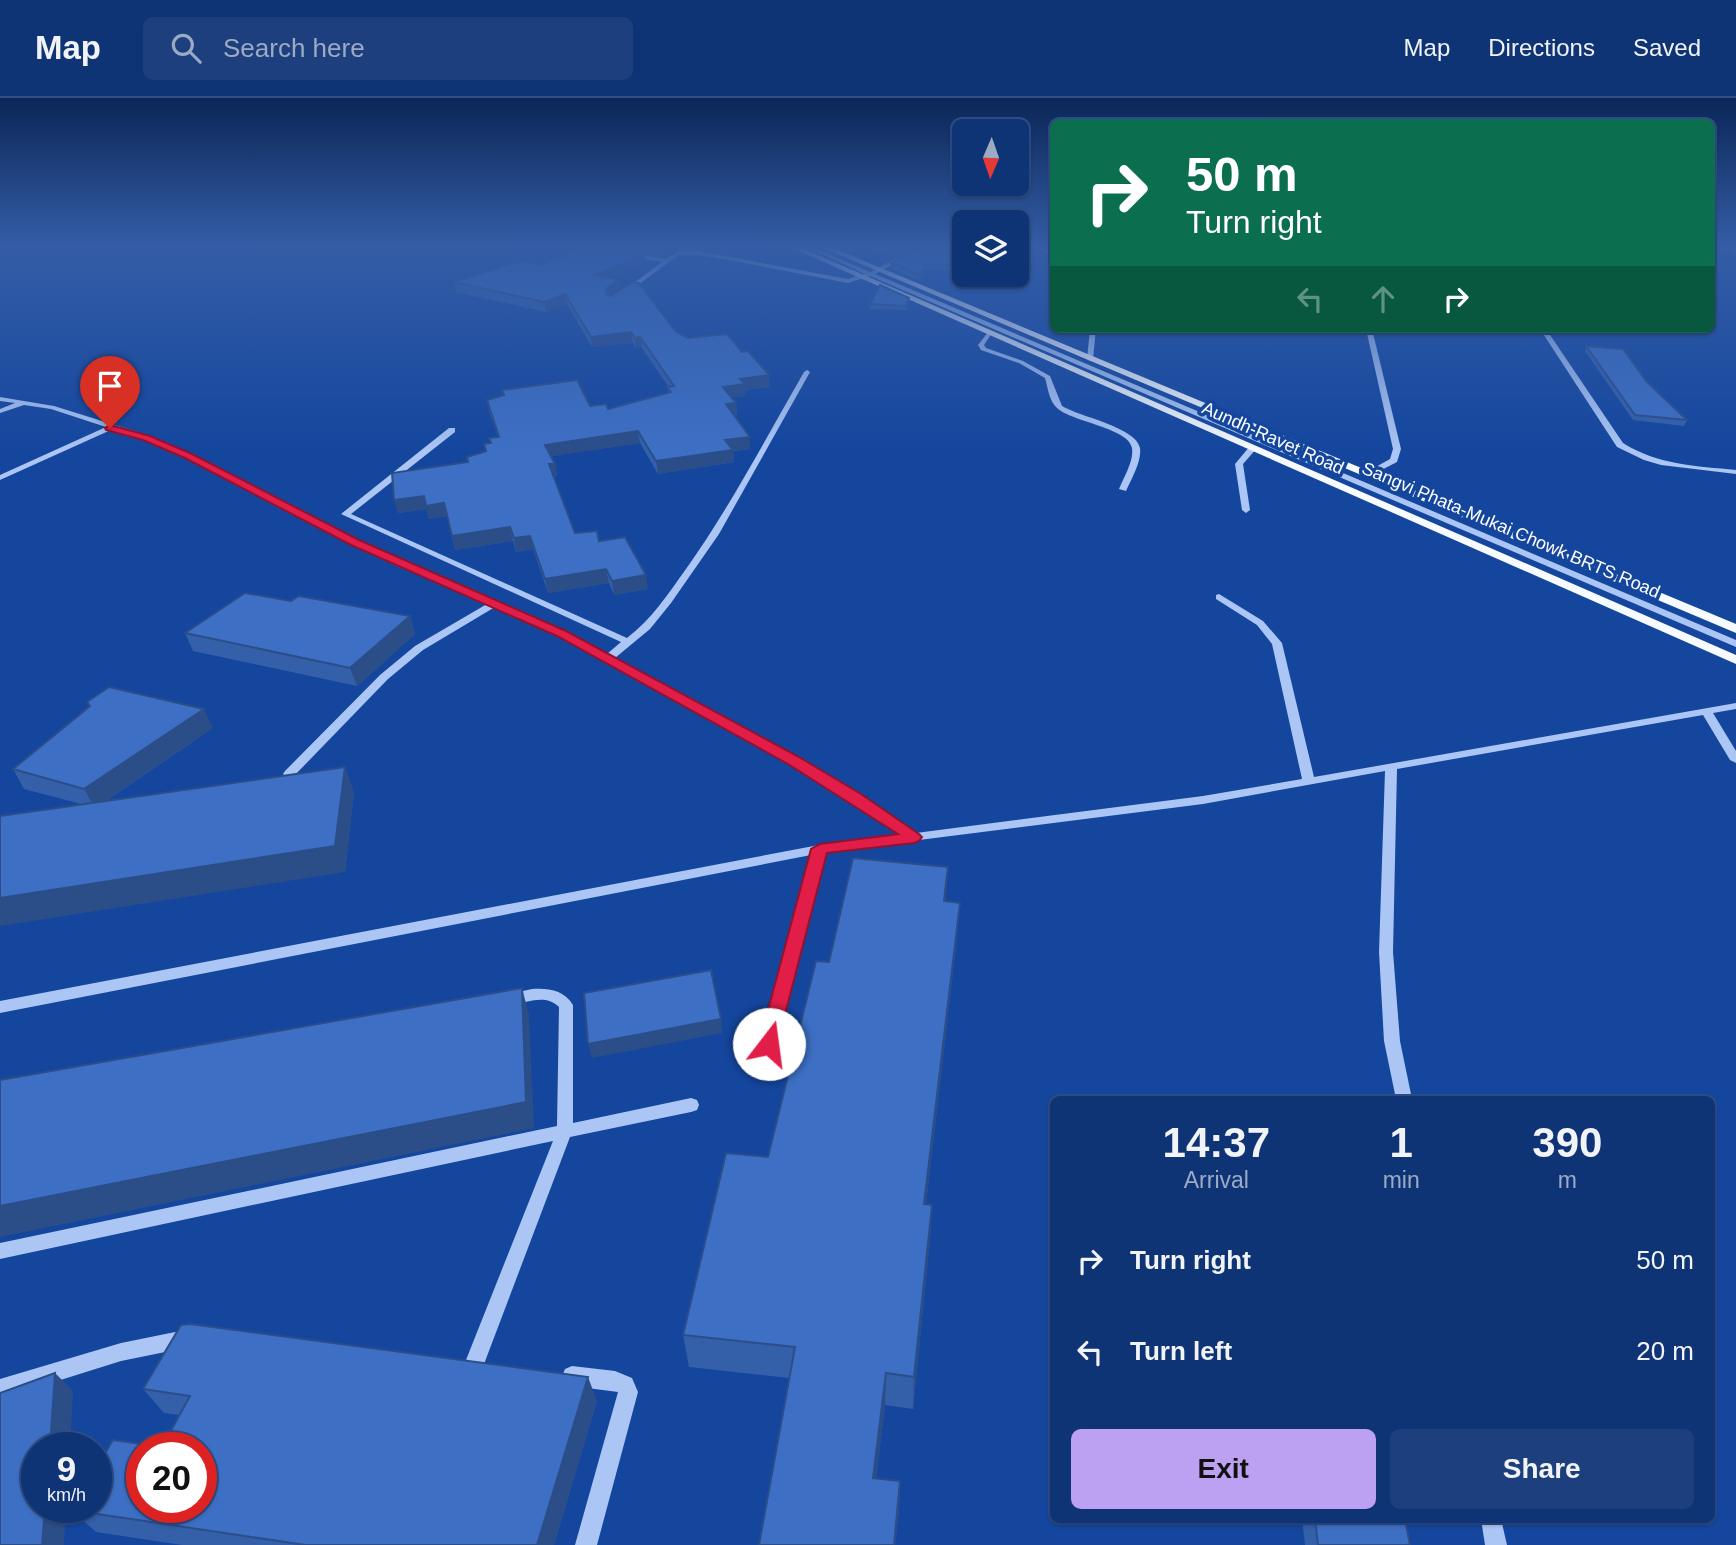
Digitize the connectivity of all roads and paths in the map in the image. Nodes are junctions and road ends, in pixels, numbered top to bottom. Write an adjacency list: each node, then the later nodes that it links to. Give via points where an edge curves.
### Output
1 (954, 316): 4 (main road, Aundh-Ravet Road)
2 (967, 316): 25 (street, Sangvi Phata-Mukai Chowk BRTS Road)
3 (977, 316): 8 (main road, Aundh-Ravet Road)
4 (989, 333): 15 (main road, Aundh-Ravet Road); 19 (street, via 983,349 1048,377 1058,406 1134,441 1137,449)
5 (1093, 333): 8 (street)
6 (1370, 333): 17 (street, via 1397,449 1394,460)
7 (1546, 333): 16 (street, via 1620,445 1673,465)
8 (1090, 359): 17 (main road, Aundh-Ravet Road)
9 (807, 372): 24 (street, via 715,534 668,601)
10 (0, 399): 11 (street)
11 (27, 402): 12 (street); 13 (street)
12 (0, 411)
13 (110, 428): 18 (street); 22 (street, via 188,456 355,542)
14 (452, 430): 24 (street, via 345,514)
15 (1253, 448): 20 (street, via 1239,464); 27 (main road, Aundh-Ravet Road)
16 (1736, 472)
17 (1368, 475): 23 (main road, Aundh-Ravet Road)
18 (0, 478)
19 (1123, 489)
20 (1246, 510)
21 (1219, 597): 33 (street, via 1260,623 1277,643)
22 (494, 604): 26 (street); 32 (street, via 419,648 384,677)
23 (1736, 629)
24 (629, 642): 26 (street)
25 (1736, 644)
26 (608, 658): 34 (street, via 855,797)
27 (1736, 660)
28 (1736, 706): 29 (street)
29 (1706, 711): 30 (street); 31 (street)
30 (1736, 760)
31 (1391, 767): 33 (street); 39 (street, via 1386,952 1392,1041)
32 (289, 774)
33 (1309, 782): 34 (street)
34 (914, 837): 35 (street)
35 (820, 849): 37 (street); 38 (street)
36 (491, 1003): 41 (street, via 551,994 566,1005)
37 (0, 1007)
38 (769, 1044)
39 (1403, 1096)
40 (691, 1105): 41 (street)
41 (565, 1130): 42 (street); 44 (street, via 467,1364)
42 (0, 1251)
43 (205, 1337): 46 (street, via 146,1346)
44 (500, 1368)
45 (551, 1374): 48 (street, via 615,1381 628,1392)
46 (0, 1389)
47 (1492, 1523): 49 (street)
48 (586, 1545)
49 (1496, 1545)

